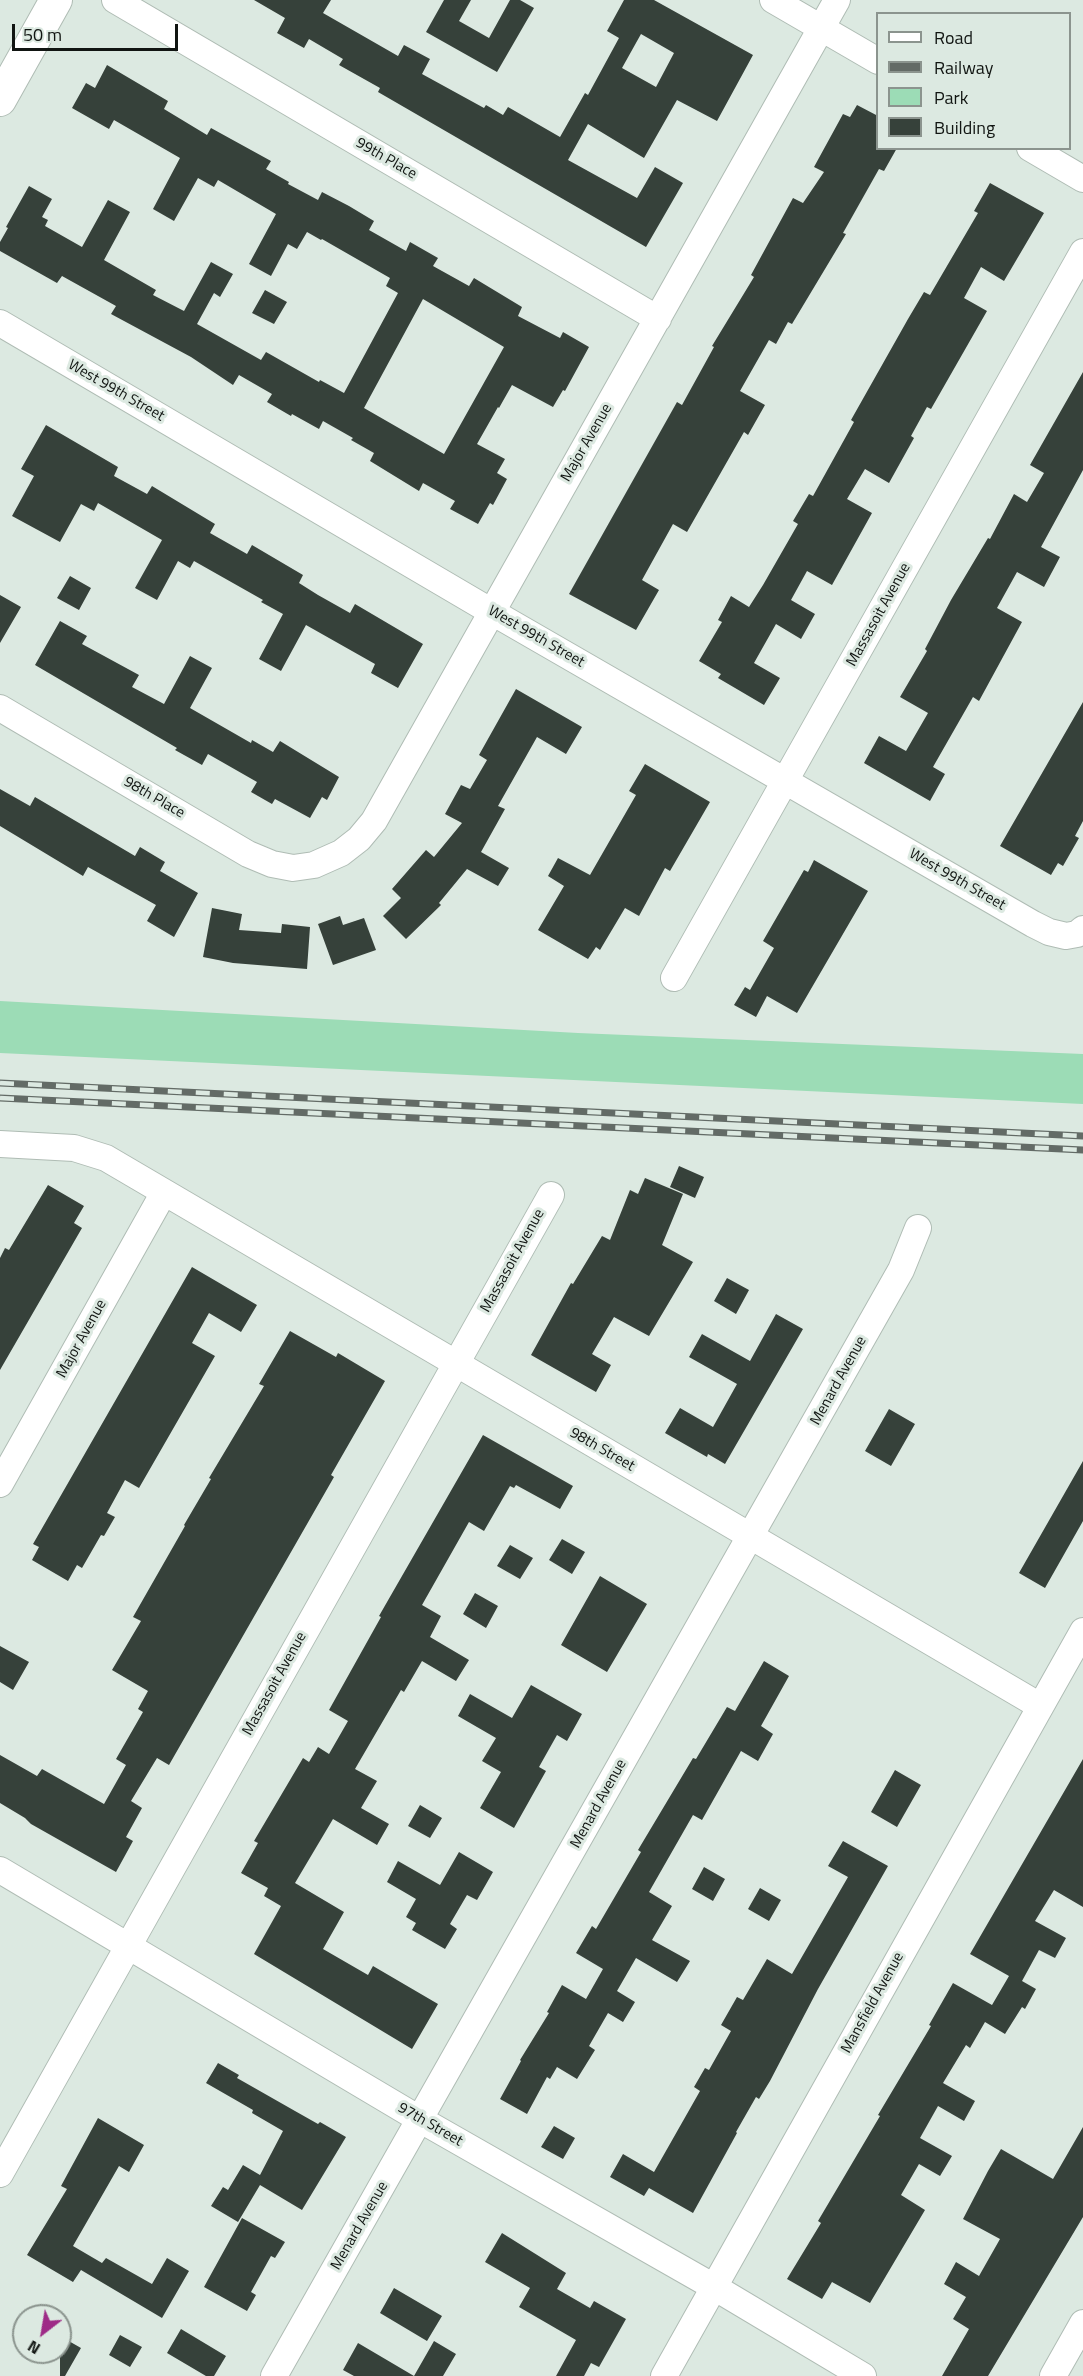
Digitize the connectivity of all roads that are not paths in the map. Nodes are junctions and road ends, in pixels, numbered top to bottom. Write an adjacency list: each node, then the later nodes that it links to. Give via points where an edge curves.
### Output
1 (56, 0): 7 (street)
2 (115, 0): 11 (street, 99th Place)
3 (773, 0): 5 (street)
4 (837, 0): 5 (street, Major Avenue)
5 (821, 28): 6 (street); 11 (street, Major Avenue)
6 (876, 60)
7 (0, 100)
8 (1033, 150): 9 (street)
9 (1083, 179)
10 (1083, 252): 15 (street, Massasoit Avenue)
11 (658, 319): 13 (street, Major Avenue)
12 (0, 323): 13 (street, West 99th Street)
13 (492, 612): 15 (street, West 99th Street); 16 (street, Major Avenue, via 374,821 341,853)
14 (0, 708): 16 (street, 98th Place, via 248,854 272,864)
15 (785, 780): 17 (street, West 99th Street, via 1033,924 1066,936); 18 (street, Massasoit Avenue)
16 (314, 865)
17 (1080, 932)
18 (674, 978)
19 (0, 1144): 20 (street, 98th Street, via 74,1148 106,1158)
20 (163, 1194): 23 (street, 98th Street); 24 (street, Major Avenue)
21 (551, 1195): 23 (street, Massasoit Avenue)
22 (918, 1228): 25 (street, Menard Avenue, via 901,1270)
23 (455, 1364): 25 (street, 98th Street); 29 (street, Massasoit Avenue)
24 (0, 1484)
25 (750, 1537): 27 (street, 98th Street); 30 (street, Menard Avenue)
26 (1083, 1631): 27 (street, Mansfield Avenue)
27 (1040, 1706): 32 (street, Mansfield Avenue)
28 (0, 1870): 29 (street, 97th Street)
29 (128, 1944): 30 (street, 97th Street); 31 (street, Massasoit Avenue)
30 (421, 2120): 32 (street, 97th Street); 34 (street, Menard Avenue)
31 (0, 2174)
32 (714, 2287): 35 (street, Mansfield Avenue); 36 (street, 97th Street)
33 (1083, 2323): 37 (street)
34 (274, 2376)
35 (664, 2376)
36 (863, 2376)
37 (1053, 2376)

